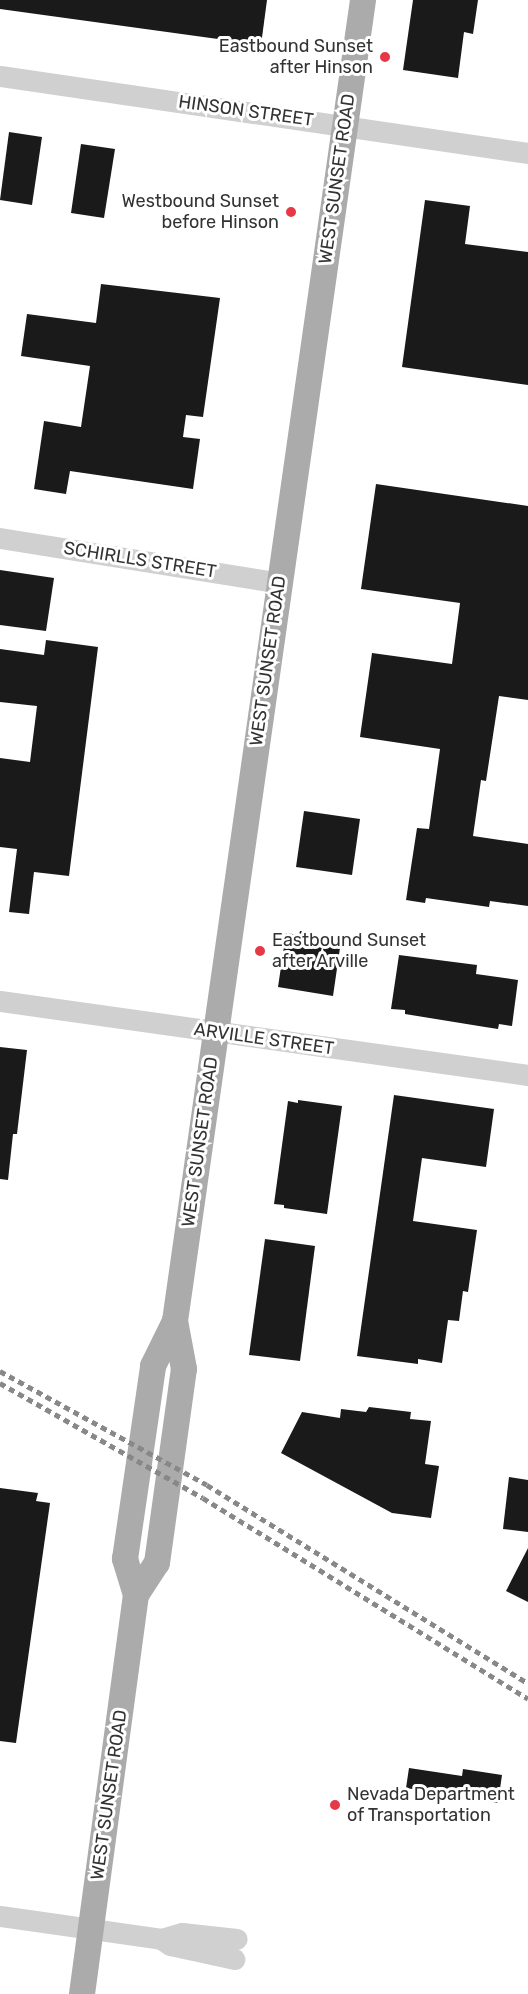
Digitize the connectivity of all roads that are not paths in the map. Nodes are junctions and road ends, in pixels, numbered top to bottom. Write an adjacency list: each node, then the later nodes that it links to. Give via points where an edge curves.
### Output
1 (363, 0): 3 (main road, WEST SUNSET ROAD)
2 (0, 76): 3 (street, HINSON STREET)
3 (345, 125): 4 (street, HINSON STREET); 6 (main road, WEST SUNSET ROAD)
4 (528, 153)
5 (0, 538): 6 (street, SCHIRLLS STREET)
6 (280, 583): 8 (main road, WEST SUNSET ROAD)
7 (0, 1001): 8 (street, ARVILLE STREET)
8 (215, 1032): 9 (street, ARVILLE STREET); 11 (main road, WEST SUNSET ROAD, via 175,1321 184,1369 157,1563 136,1595)
9 (528, 1075)
10 (0, 1916): 11 (street)
11 (91, 1929): 12 (street, via 161,1939 170,1945); 13 (main road, WEST SUNSET ROAD)
12 (236, 1949)
13 (82, 1994)

